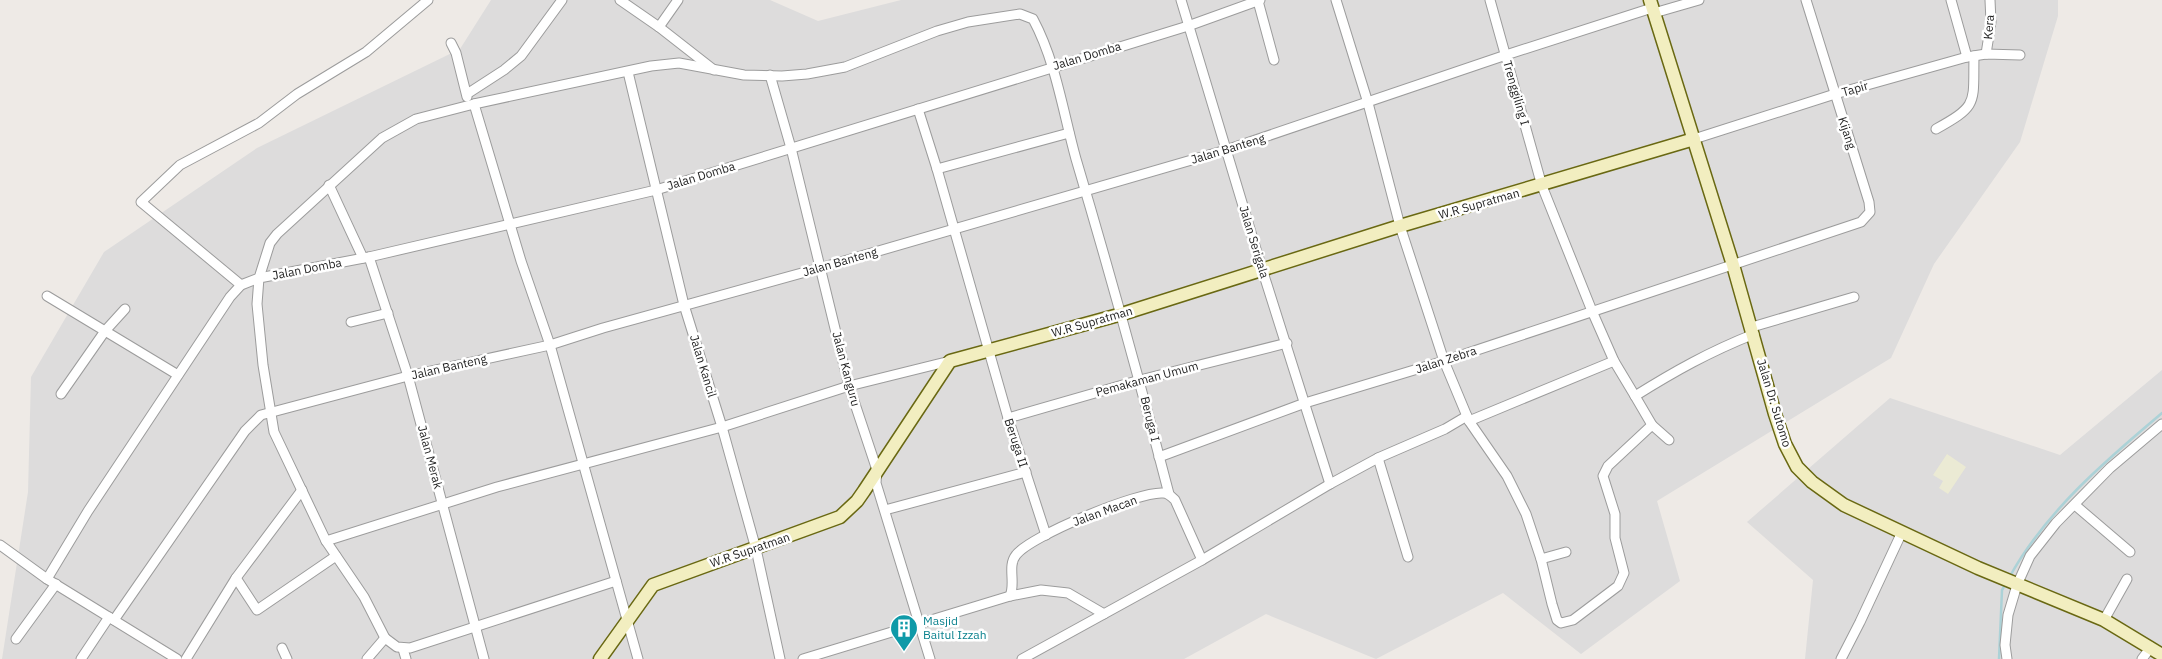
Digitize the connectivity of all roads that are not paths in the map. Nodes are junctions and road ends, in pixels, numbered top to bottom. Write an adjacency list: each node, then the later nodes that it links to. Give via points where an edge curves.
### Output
1 (428, 0): 51 (street, via 366,52 302,90 259,123 180,165 141,202)
2 (562, 0): 27 (street, via 521,56)
3 (620, 0): 13 (street)
4 (678, 0): 16 (street)
5 (1181, 0): 15 (street, Jalan Serigala)
6 (1259, 0): 15 (street, Jalan Domba); 22 (street)
7 (1336, 0): 29 (street)
8 (1490, 0): 19 (street, Trenggiling I)
9 (1698, 0): 14 (street, Jalan Banteng)
10 (1806, 0): 28 (street, Kijang)
11 (1951, 0): 21 (street)
12 (1990, 0): 18 (street, Kera)
13 (631, 3): 16 (street)
14 (1652, 7): 19 (street, Jalan Banteng); 34 (street, Jalan Dr. Sutomo)
15 (1188, 26): 23 (street, Jalan Domba); 36 (street, Jalan Serigala)
16 (659, 27): 24 (street)
17 (451, 43): 27 (street)
18 (1986, 54): 20 (street, Tapir); 21 (street, Tapir)
19 (1506, 55): 29 (street, Jalan Banteng); 39 (street, Trenggiling I)
20 (2020, 55)
21 (1970, 57): 28 (street, Tapir); 32 (street, via 1971,105)
22 (1274, 60)
23 (1052, 67): 26 (street, Beruga I, via 1033,19 1020,14 950,26 838,69); 31 (street, Jalan Domba); 33 (street, Beruga I)
24 (715, 71): 25 (street, Beruga I, via 672,63); 26 (street, Beruga I)
25 (628, 72): 30 (street, Beruga I, via 580,79); 40 (street, Jalan Kancil)
26 (770, 75): 35 (street, Jalan Kanguru)
27 (467, 94): 30 (street)
28 (1835, 94): 34 (street, Tapir); 42 (street, Kijang)
29 (1368, 103): 36 (street, Jalan Banteng); 44 (street)
30 (471, 104): 38 (street, Beruga I, via 398,127); 43 (street)
31 (918, 109): 35 (street, Jalan Domba); 37 (street, Beruga II)
32 (1936, 129)
33 (1069, 133): 37 (street); 41 (street, Beruga I)
34 (1694, 139): 39 (street, W.R Supratman); 47 (street, Jalan Dr. Sutomo)
35 (791, 148): 40 (street, Jalan Domba); 48 (street, Jalan Kanguru)
36 (1226, 150): 41 (street, Jalan Banteng); 49 (street, Jalan Serigala)
37 (937, 169): 45 (street, Beruga II)
38 (329, 185): 46 (street, Jalan Merak); 50 (street, Beruga I, via 270,243)
39 (1542, 186): 44 (street, W.R Supratman); 56 (street, Trenggiling I)
40 (656, 190): 43 (street, Jalan Domba); 54 (street, Jalan Kancil)
41 (1086, 191): 45 (street, Jalan Banteng); 58 (street, Beruga I)
42 (1870, 208): 47 (street, Jalan Zebra, via 1866,218 1851,227)
43 (510, 224): 46 (street, Jalan Domba); 63 (street)
44 (1400, 226): 49 (street, W.R Supratman); 66 (street)
45 (954, 229): 48 (street, Jalan Banteng); 64 (street, Beruga II)
46 (366, 257): 50 (street, Jalan Domba); 57 (street, Jalan Merak)
47 (1733, 265): 56 (street, Jalan Zebra); 60 (street, Jalan Dr. Sutomo)
48 (820, 268): 54 (street, Jalan Banteng); 71 (street, Jalan Kanguru)
49 (1262, 270): 58 (street, W.R Supratman); 62 (street, Jalan Serigala)
50 (260, 278): 51 (street); 75 (street, Jalan Domba, via 258,304 262,365)
51 (241, 285): 68 (street)
52 (47, 296): 61 (street)
53 (1854, 297): 60 (street)
54 (684, 305): 63 (street, Jalan Banteng); 80 (street, Jalan Kancil)
55 (125, 309): 61 (street)
56 (1592, 311): 66 (street, Jalan Zebra); 67 (street, Trenggiling I)
57 (388, 313): 59 (street); 69 (street, Jalan Merak)
58 (1122, 314): 64 (street, W.R Supratman); 70 (street, Beruga I)
59 (351, 322)
60 (1753, 331): 73 (street, via 1686,364); 93 (street, Jalan Dr. Sutomo, via 1775,414 1797,467 1827,495)
61 (105, 332): 68 (street); 72 (street)
62 (1287, 343): 70 (street, Pemakaman Umum); 74 (street, Jalan Serigala)
63 (550, 345): 69 (street, Jalan Banteng); 84 (street)
64 (989, 351): 65 (street, W.R Supratman); 76 (street, Beruga II)
65 (950, 361): 71 (street); 85 (street, W.R Supratman)
66 (1444, 361): 74 (street, Jalan Zebra); 77 (street)
67 (1614, 361): 73 (street, Trenggiling I); 77 (street)
68 (178, 375): 104 (street)
69 (408, 376): 75 (street, Jalan Banteng); 90 (street, Jalan Merak)
70 (1140, 380): 76 (street, Pemakaman Umum); 82 (street, Beruga I)
71 (849, 386): 80 (street); 85 (street, Jalan Kanguru)
72 (61, 394)
73 (1635, 396): 79 (street, Trenggiling I)
74 (1305, 403): 82 (street, Jalan Zebra); 87 (street, Jalan Serigala)
75 (270, 411): 88 (street, Jalan Domba, via 279,445); 112 (street, Jalan Banteng, via 245,430)
76 (1008, 418): 86 (street, Beruga II)
77 (1468, 418): 83 (street); 102 (street, via 1518,495)
78 (2162, 424): 91 (street, via 2110,468)
79 (1652, 425): 81 (street, Trenggiling I); 102 (street, via 1608,466 1603,476 1615,514 1616,538 1624,573 1618,586 1573,620 1561,623 1557,620)
80 (722, 427): 84 (street); 97 (street, Jalan Kancil)
81 (1669, 440)
82 (1160, 457): 89 (street, Beruga I)
83 (1378, 458): 87 (street); 101 (street)
84 (583, 465): 90 (street); 107 (street)
85 (877, 470): 92 (street, Jalan Kanguru, via 876,482); 97 (street, W.R Supratman, via 857,501 840,517)
86 (1026, 472): 92 (street); 94 (street, Beruga II)
87 (1330, 484): 103 (street)
88 (302, 490): 95 (street, Jalan Domba); 105 (street)
89 (1169, 494): 94 (street, Jalan Macan, via 1162,492 1145,496 1081,518); 103 (street, via 1175,500)
90 (442, 504): 95 (street); 116 (street, Jalan Merak)
91 (2075, 505): 99 (street); 109 (street, via 2030,556)
92 (885, 510): 115 (street, Jalan Kanguru)
93 (1902, 532): 109 (street, Jalan Dr. Sutomo); 136 (street)
94 (1046, 535): 110 (street, Jalan Macan, via 1016,556 1012,564 1013,589)
95 (326, 541): 100 (street, Jalan Domba)
96 (0, 545): 104 (street)
97 (756, 549): 113 (street, W.R Supratman, via 654,585); 132 (street, Jalan Kancil)
98 (1566, 552): 102 (street)
99 (2130, 552)
100 (336, 556): 105 (street, via 257,610); 117 (street, Jalan Domba, via 364,597)
101 (1408, 557)
102 (1541, 559)
103 (1202, 560): 111 (street)
104 (47, 578): 108 (street)
105 (236, 578): 125 (street)
106 (2127, 579): 114 (street)
107 (616, 581): 113 (street); 116 (street)
108 (56, 584): 112 (street); 118 (street)
109 (2017, 585): 114 (street, Jalan Dr. Sutomo); 137 (street, via 2008,615)
110 (1010, 596): 111 (street, via 1041,590 1068,593); 115 (street)
111 (1104, 614): 135 (street)
112 (111, 618): 123 (street, Jalan Banteng); 124 (street)
113 (627, 620): 130 (street, W.R Supratman); 131 (street)
114 (2104, 620): 119 (street, Jalan Dr. Sutomo)
115 (919, 623): 133 (street); 134 (street, Jalan Kanguru)
116 (476, 627): 121 (street); 129 (street, Jalan Merak)
117 (385, 638): 121 (street); 127 (street)
118 (16, 640)
119 (2151, 647): 122 (street, Jalan Dr. Sutomo); 138 (street)
120 (282, 648): 126 (street)
121 (403, 649): 128 (street)
122 (2162, 655)
123 (81, 659)
124 (177, 659)
125 (186, 659)
126 (287, 659)
127 (366, 659)
128 (406, 659)
129 (484, 659)
130 (600, 659)
131 (638, 659)
132 (780, 659)
133 (803, 659)
134 (930, 659)
135 (1022, 659)
136 (1840, 659)
137 (2007, 659)
138 (2142, 659)

